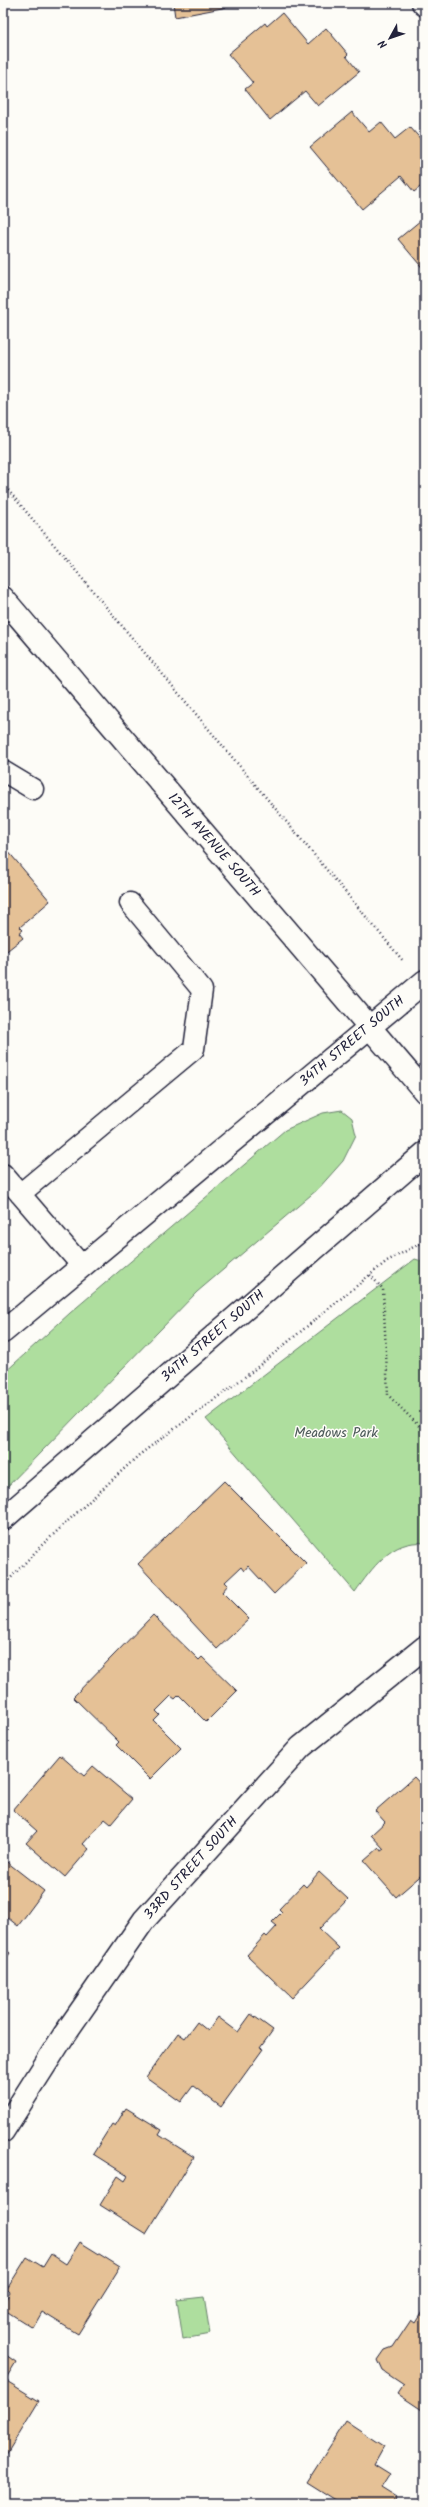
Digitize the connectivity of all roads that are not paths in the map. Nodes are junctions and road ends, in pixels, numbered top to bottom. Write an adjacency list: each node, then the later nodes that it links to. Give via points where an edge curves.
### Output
1 (423, 3): 2 (street)
2 (425, 6)
3 (3, 598): 8 (street, 12TH AVENUE SOUTH)
4 (3, 771): 5 (lane)
5 (33, 789)
6 (130, 902): 12 (lane, via 202,990 194,1049)
7 (424, 982): 8 (street, 34TH STREET SOUTH)
8 (370, 1026): 9 (street, 12TH AVENUE SOUTH); 13 (street, 34TH STREET SOUTH)
9 (425, 1092)
10 (425, 1153): 15 (street, 34TH STREET SOUTH)
11 (3, 1174): 12 (lane)
12 (20, 1194): 13 (lane)
13 (82, 1266): 14 (street, 34TH STREET SOUTH)
14 (3, 1332)
15 (3, 1519)
16 (425, 1647): 17 (street, 33RD STREET SOUTH, via 301,1747 144,1920 64,2035)
17 (3, 2131)

